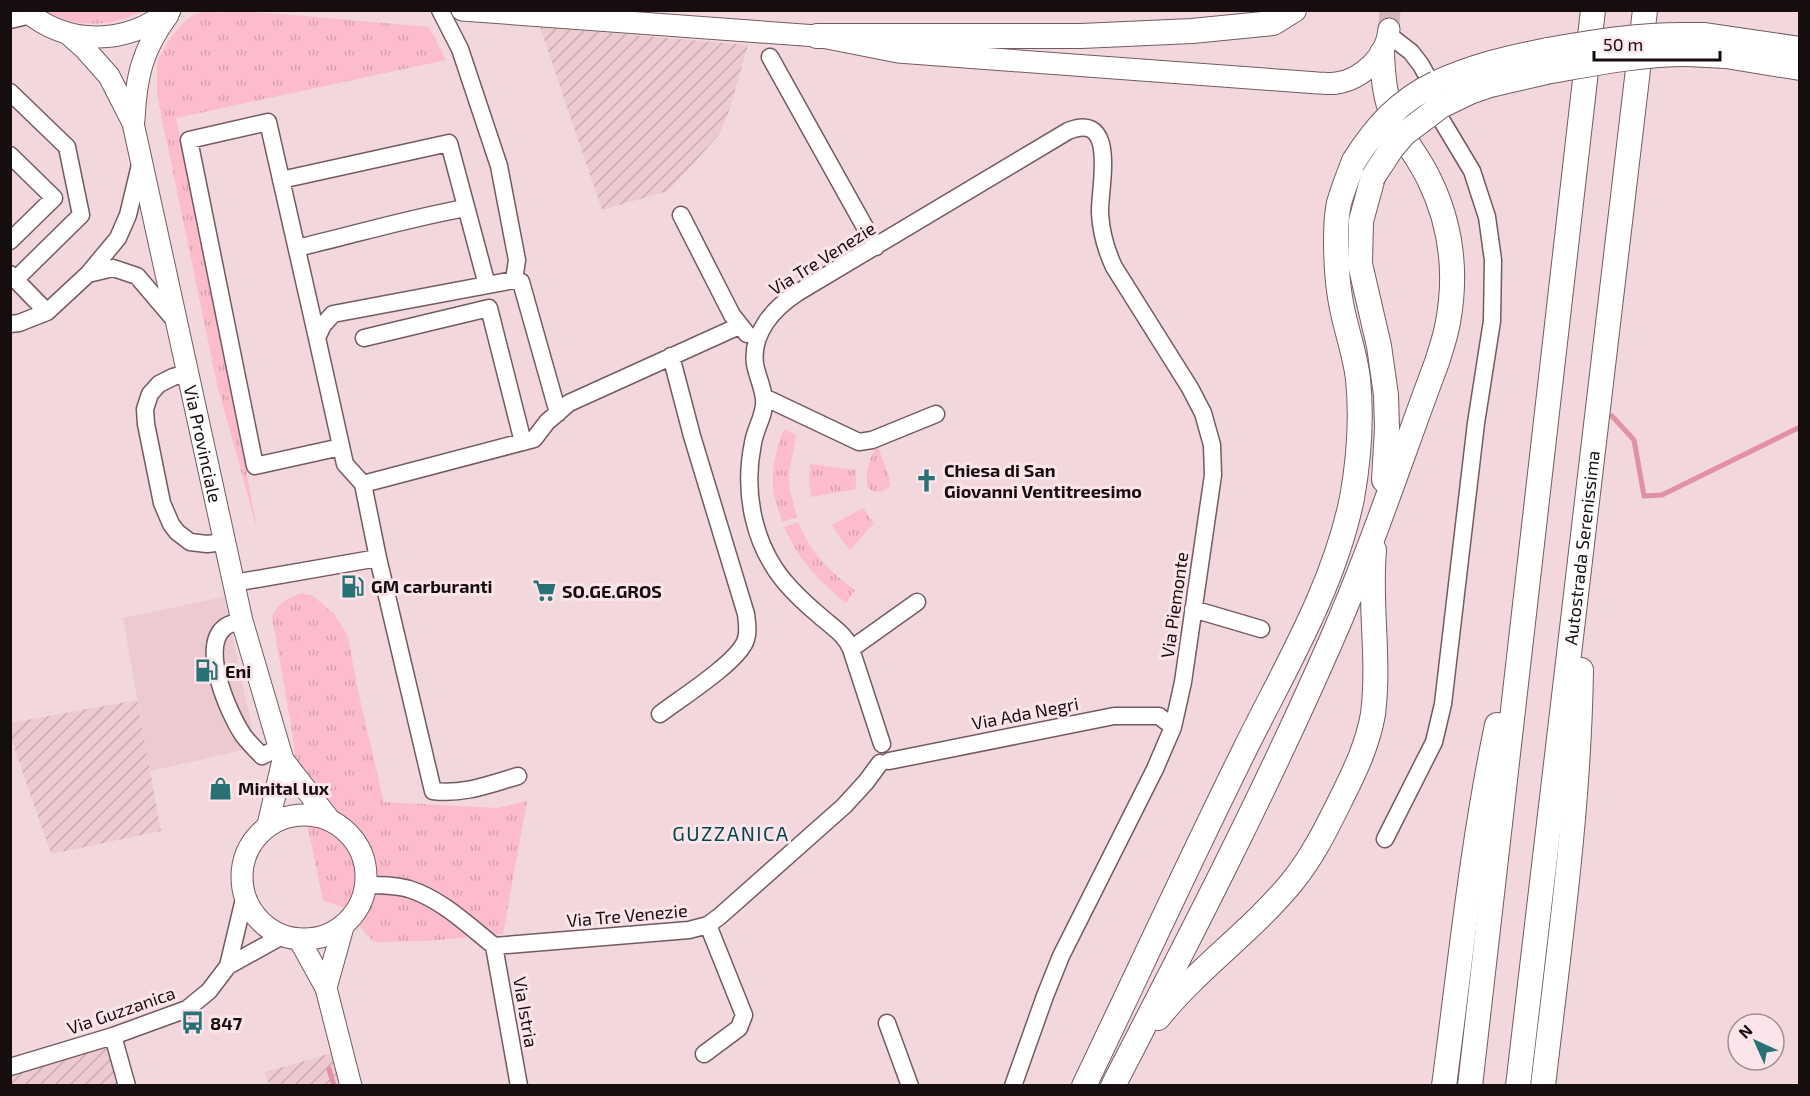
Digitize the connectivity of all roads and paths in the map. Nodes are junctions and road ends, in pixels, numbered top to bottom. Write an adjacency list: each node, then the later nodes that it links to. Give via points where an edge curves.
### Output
1 (171, 10): 8 (main road, via 144,28 125,34 97,38); 17 (main road, via 141,65)
2 (440, 10): 29 (street, via 460,49 499,166 517,260)
3 (462, 10): 9 (main road)
4 (1294, 10): 9 (highway, via 1273,23 1192,31 1081,36)
5 (1593, 10): 52 (highway)
6 (1645, 10): 48 (highway, Autostrada Serenissima)
7 (22, 15): 8 (main road)
8 (68, 34): 17 (main road, via 109,76)
9 (817, 36): 10 (main road, via 898,52 1318,83 1336,83 1356,76 1370,66)
10 (1387, 39): 46 (highway, via 1383,78 1388,104 1429,178 1443,214 1452,256 1453,289 1437,362); 64 (street, via 1411,52 1421,65 1439,116 1472,171 1490,232 1493,276 1492,321 1443,704 1434,742)
11 (1688, 45): 12 (highway, via 1716,36); 14 (highway, via 1726,56); 16 (highway, bridge, via 1659,34 1609,39 1547,61 1499,60 1462,71)
12 (1800, 49)
13 (770, 57): 25 (street)
14 (1800, 68)
15 (10, 92): 28 (street, via 67,147 81,215)
16 (1439, 94): 46 (highway, bridge, via 1392,148 1373,177 1361,221 1360,264 1379,346 1388,428); 83 (highway, bridge, via 1426,88 1381,123 1354,161 1339,204 1339,295 1358,377 1360,412 1351,500 1339,545 1305,629)
17 (133, 123): 20 (main road, Via Provinciale)
18 (1090, 128): 25 (street, Via Tre Venezie, via 1068,131); 53 (street, Via Piemonte, via 1104,152 1100,216 1109,258 1190,388 1211,435 1213,475)
19 (10, 155): 24 (street, via 54,198)
20 (141, 161): 27 (street, via 118,238); 32 (main road, Via Provinciale)
21 (281, 180): 22 (street, via 449,143); 26 (street); 44 (street, via 268,122 189,140 255,466)
22 (466, 208): 26 (street); 30 (street)
23 (681, 215): 34 (street)
24 (10, 241)
25 (876, 247): 37 (street, Via Tre Venezie, via 782,303 767,320)
26 (297, 249): 35 (street)
27 (88, 274): 31 (street); 32 (street, via 113,268 137,276)
28 (13, 277): 31 (street)
29 (514, 280): 30 (street); 41 (street, via 521,282)
30 (487, 285): 35 (street, via 333,314)
31 (47, 312): 33 (street)
32 (177, 323): 39 (main road, Via Provinciale)
33 (10, 324)
34 (739, 326): 37 (street); 38 (street)
35 (317, 338): 44 (street)
36 (363, 338): 43 (street, via 489,308)
37 (757, 342): 40 (street, Via Tre Venezie, via 755,362)
38 (671, 356): 41 (street, via 569,403); 57 (street, via 746,614 747,631 746,640 734,658)
39 (188, 374): 47 (main road, Via Provinciale); 47 (street, via 159,384 145,409 162,503 171,524 190,542)
40 (764, 397): 42 (street, via 859,442); 56 (street, Via Tre Venezie, via 749,467 751,504 759,536 783,580 843,636)
41 (558, 412): 43 (street, via 534,439)
42 (936, 414)
43 (523, 442): 45 (street)
44 (341, 447): 45 (street, via 345,464)
45 (363, 484): 49 (street)
46 (1379, 519): 76 (highway, via 1341,618 1288,737); 76 (highway, via 1372,566 1375,693 1369,734 1357,766 1319,842 1294,880 1182,991)
47 (225, 542): 50 (main road, Via Provinciale)
48 (1582, 542): 87 (highway, Autostrada Serenissima); 88 (highway, via 1578,763)
49 (378, 558): 50 (street); 61 (street, via 432,791 472,790)
50 (234, 583): 54 (main road, Via Provinciale)
51 (917, 602): 56 (street)
52 (1525, 603): 85 (highway, via 1486,781); 86 (highway)
53 (1193, 609): 55 (street); 58 (street, Via Piemonte)
54 (242, 621): 59 (main road, Via Provinciale); 59 (street, via 224,628 215,642 219,680 249,743 262,756)
55 (1261, 629)
56 (851, 649): 60 (street, Via Tre Venezie)
57 (660, 714)
58 (1173, 727): 60 (street, Via Ada Negri, via 1159,716 1114,716 920,754); 82 (street, Via Piemonte, via 1059,962)
59 (280, 754): 62 (main road, Via Provinciale); 63 (main road, Via Provinciale)
60 (886, 754): 67 (street, Via Tre Venezie, via 860,791)
61 (518, 776)
62 (329, 819): 63 (main road, via 312,814 291,816); 65 (main road, Via Provinciale, via 349,833 361,850 367,870)
63 (268, 825): 66 (main road, Via Provinciale, via 246,855 241,884)
64 (1385, 839)
65 (366, 885): 68 (main road, Via Provinciale, via 357,911); 70 (street, via 387,885 428,896)
66 (244, 898): 69 (main road, Via Provinciale, via 261,921); 71 (street, Via Guzzanica)
67 (708, 925): 70 (street, Via Tre Venezie, via 689,930); 75 (street, via 744,1015 739,1028)
68 (343, 927): 69 (main road, via 319,938); 72 (main road, Via Provinciale)
69 (291, 938): 71 (street, Via Guzzanica); 72 (main road, Via Provinciale)
70 (494, 946): 80 (street, Via Istria)
71 (228, 966): 74 (street, Via Guzzanica, via 209,991 187,1010)
72 (326, 988): 79 (main road, Via Provinciale)
73 (886, 1023): 81 (street)
74 (113, 1036): 77 (street, Via Guzzanica); 78 (street)
75 (704, 1054)
76 (1127, 1058): 84 (highway)
77 (10, 1067)
78 (127, 1086)
79 (351, 1086)
80 (519, 1086)
81 (910, 1086)
82 (1013, 1086)
83 (1084, 1086)
84 (1113, 1086)
85 (1444, 1086)
86 (1470, 1086)
87 (1518, 1086)
88 (1543, 1086)

